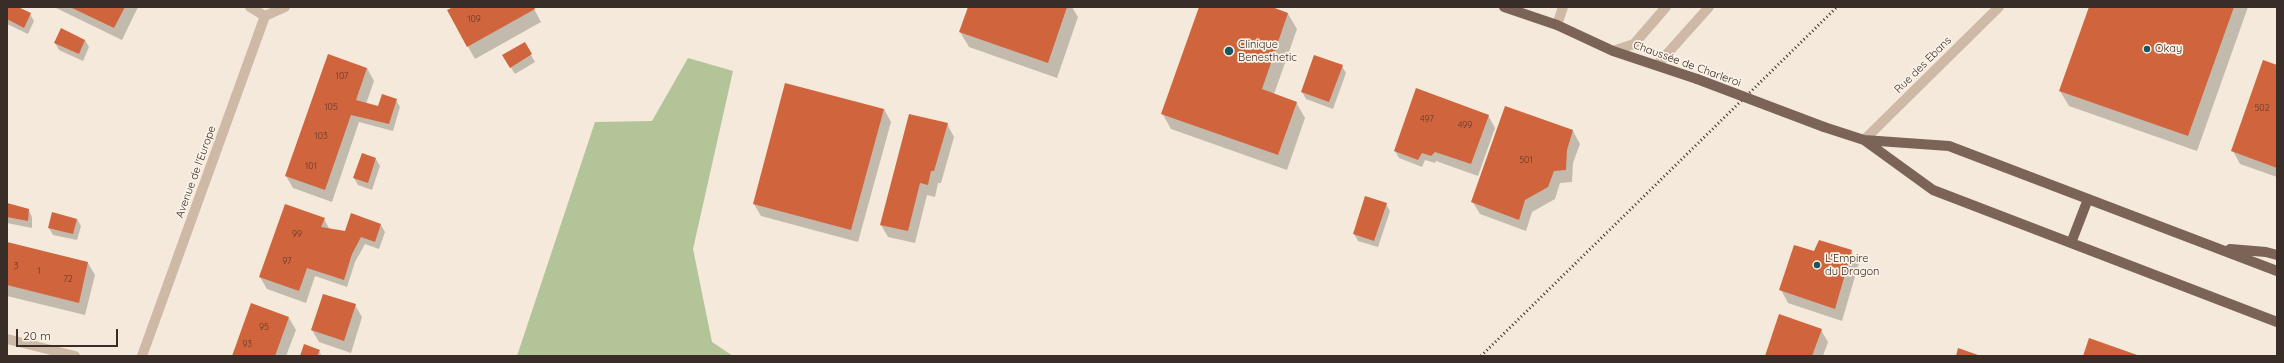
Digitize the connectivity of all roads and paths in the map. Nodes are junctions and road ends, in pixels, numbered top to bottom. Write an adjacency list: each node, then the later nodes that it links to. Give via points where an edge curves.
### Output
1 (250, 7): 8 (street)
2 (285, 7): 8 (street)
3 (1504, 7): 9 (main road, Chaussée de Charleroi)
4 (1563, 7): 9 (street)
5 (1666, 7): 10 (street, via 1634,44)
6 (1710, 7): 11 (street)
7 (1999, 7): 12 (street, Rue des Ebans)
8 (265, 16): 21 (street, Avenue de l'Europe)
9 (1557, 26): 10 (main road, Chaussée de Charleroi)
10 (1613, 51): 11 (main road, Chaussée de Charleroi)
11 (1656, 65): 12 (main road, Chaussée de Charleroi, bridge)
12 (1864, 140): 13 (main road, via 1950,146); 14 (main road, via 1933,190)
13 (2088, 199): 14 (main road); 15 (main road)
14 (2071, 243): 18 (main road)
15 (2218, 248): 16 (main road); 17 (main road)
16 (2277, 255)
17 (2277, 271)
18 (2277, 322)
19 (7, 339): 20 (street)
20 (75, 356)
21 (142, 356)

